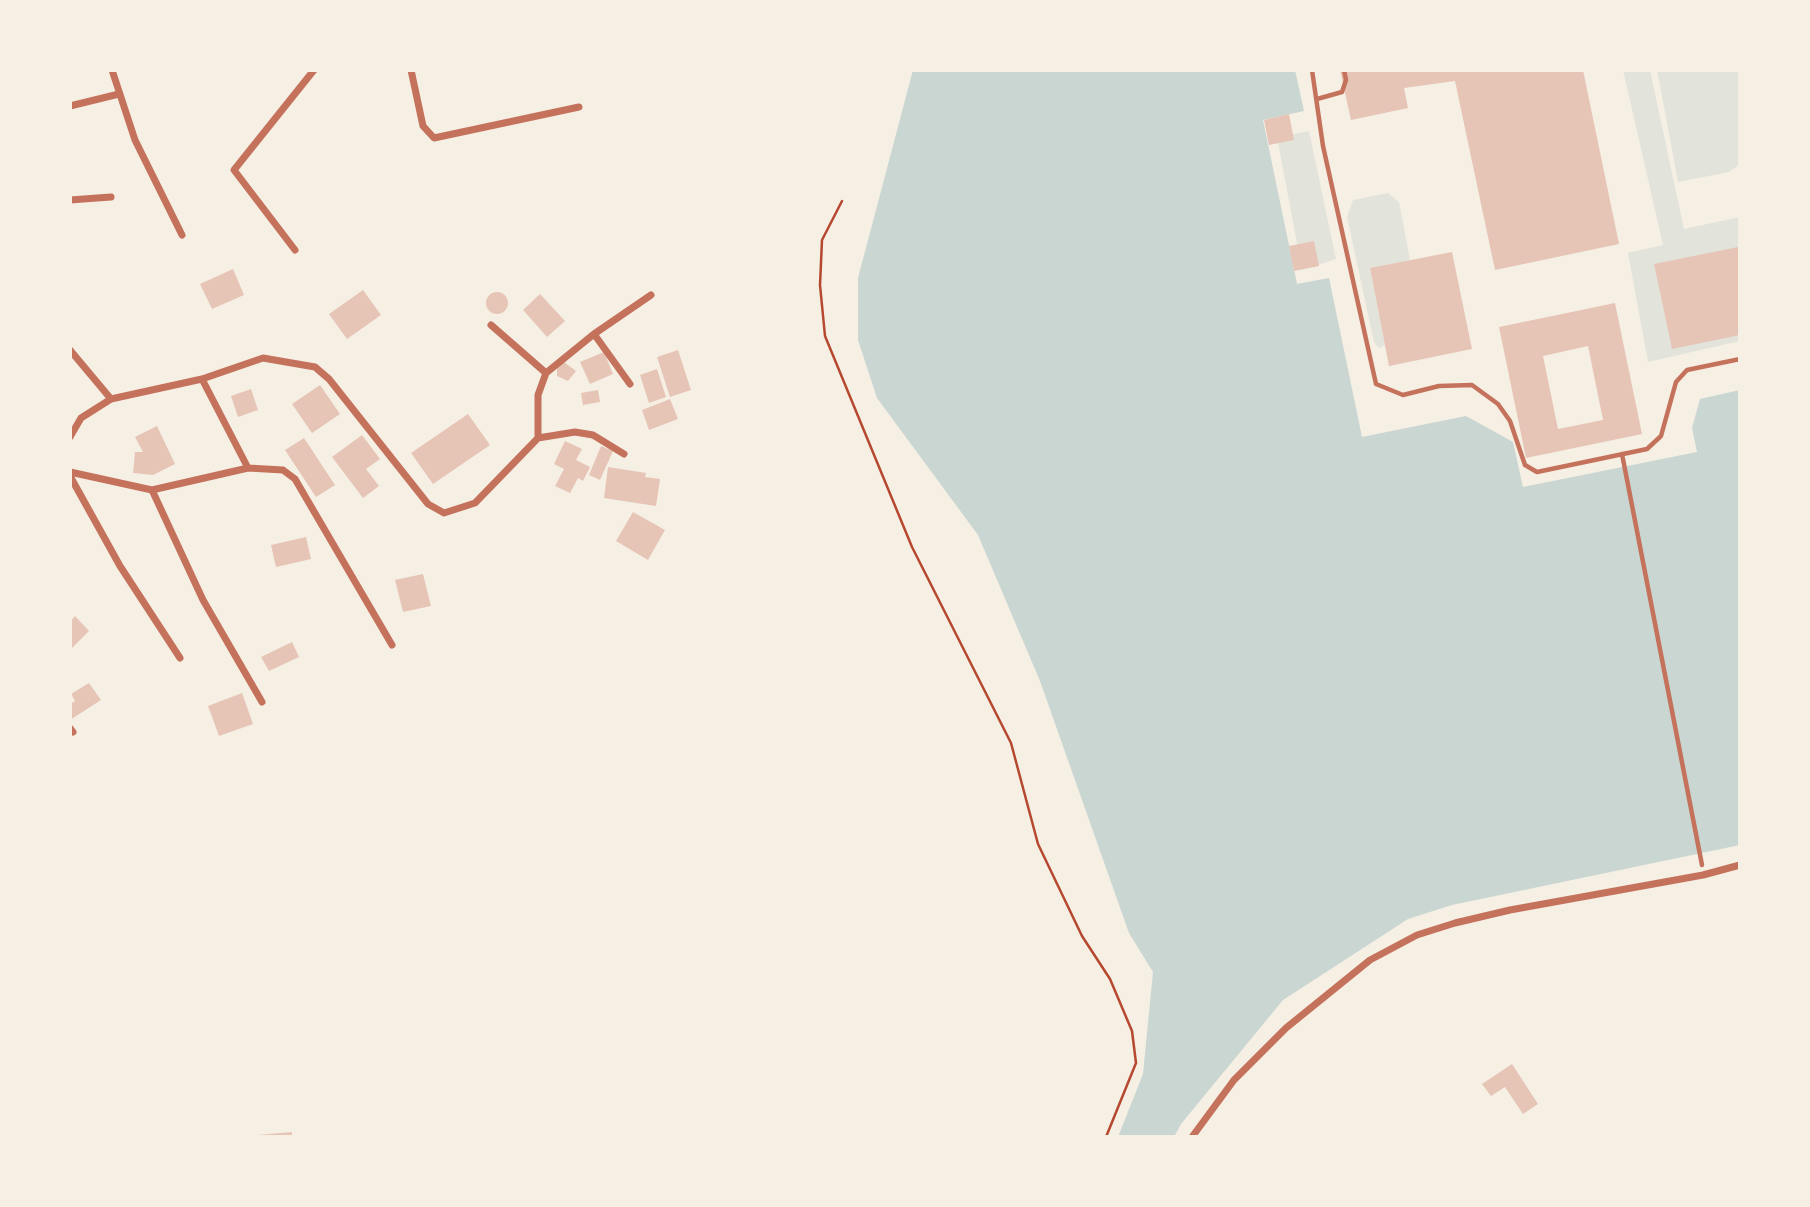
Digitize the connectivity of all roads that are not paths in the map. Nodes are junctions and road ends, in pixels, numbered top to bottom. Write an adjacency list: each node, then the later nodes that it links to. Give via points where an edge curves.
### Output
1 (112, 70): 6 (street)
2 (314, 70): 13 (street, via 234,170)
3 (411, 70): 9 (street, via 423,126 434,138)
4 (1312, 70): 7 (lane)
5 (1344, 70): 7 (lane, via 1342,92)
6 (119, 94): 8 (street); 12 (street, via 135,140)
7 (1317, 99): 26 (lane, via 1323,146 1376,384 1403,395 1438,386 1472,385 1498,404 1510,421 1525,465 1537,472)
8 (70, 106)
9 (579, 107)
10 (111, 197): 11 (street)
11 (70, 200)
12 (182, 235)
13 (295, 250)
14 (651, 295): 16 (street)
15 (491, 325): 19 (street)
16 (594, 334): 19 (street); 21 (street)
17 (70, 351): 22 (street)
18 (1740, 359): 26 (lane, via 1687,370 1676,382 1661,436 1647,449)
19 (546, 373): 24 (street, via 538,395)
20 (202, 379): 22 (street); 24 (street, via 263,358 315,367 428,504 443,513 475,503); 27 (street)
21 (630, 384)
22 (111, 399): 23 (street, via 81,418)
23 (70, 437)
24 (538, 439): 25 (street, via 575,432 593,435)
25 (624, 454)
26 (1622, 454): 33 (lane)
27 (248, 468): 29 (street); 30 (street, via 283,470 295,479)
28 (70, 474): 29 (street); 31 (street, via 120,566)
29 (152, 490): 32 (street, via 203,600)
30 (392, 645)
31 (180, 658)
32 (262, 702)
33 (1702, 865): 35 (street)
34 (1740, 865): 35 (street)
35 (1703, 875): 36 (street, via 1510,909 1443,927 1394,947 1370,960 1286,1028 1234,1080)
36 (1192, 1137)

